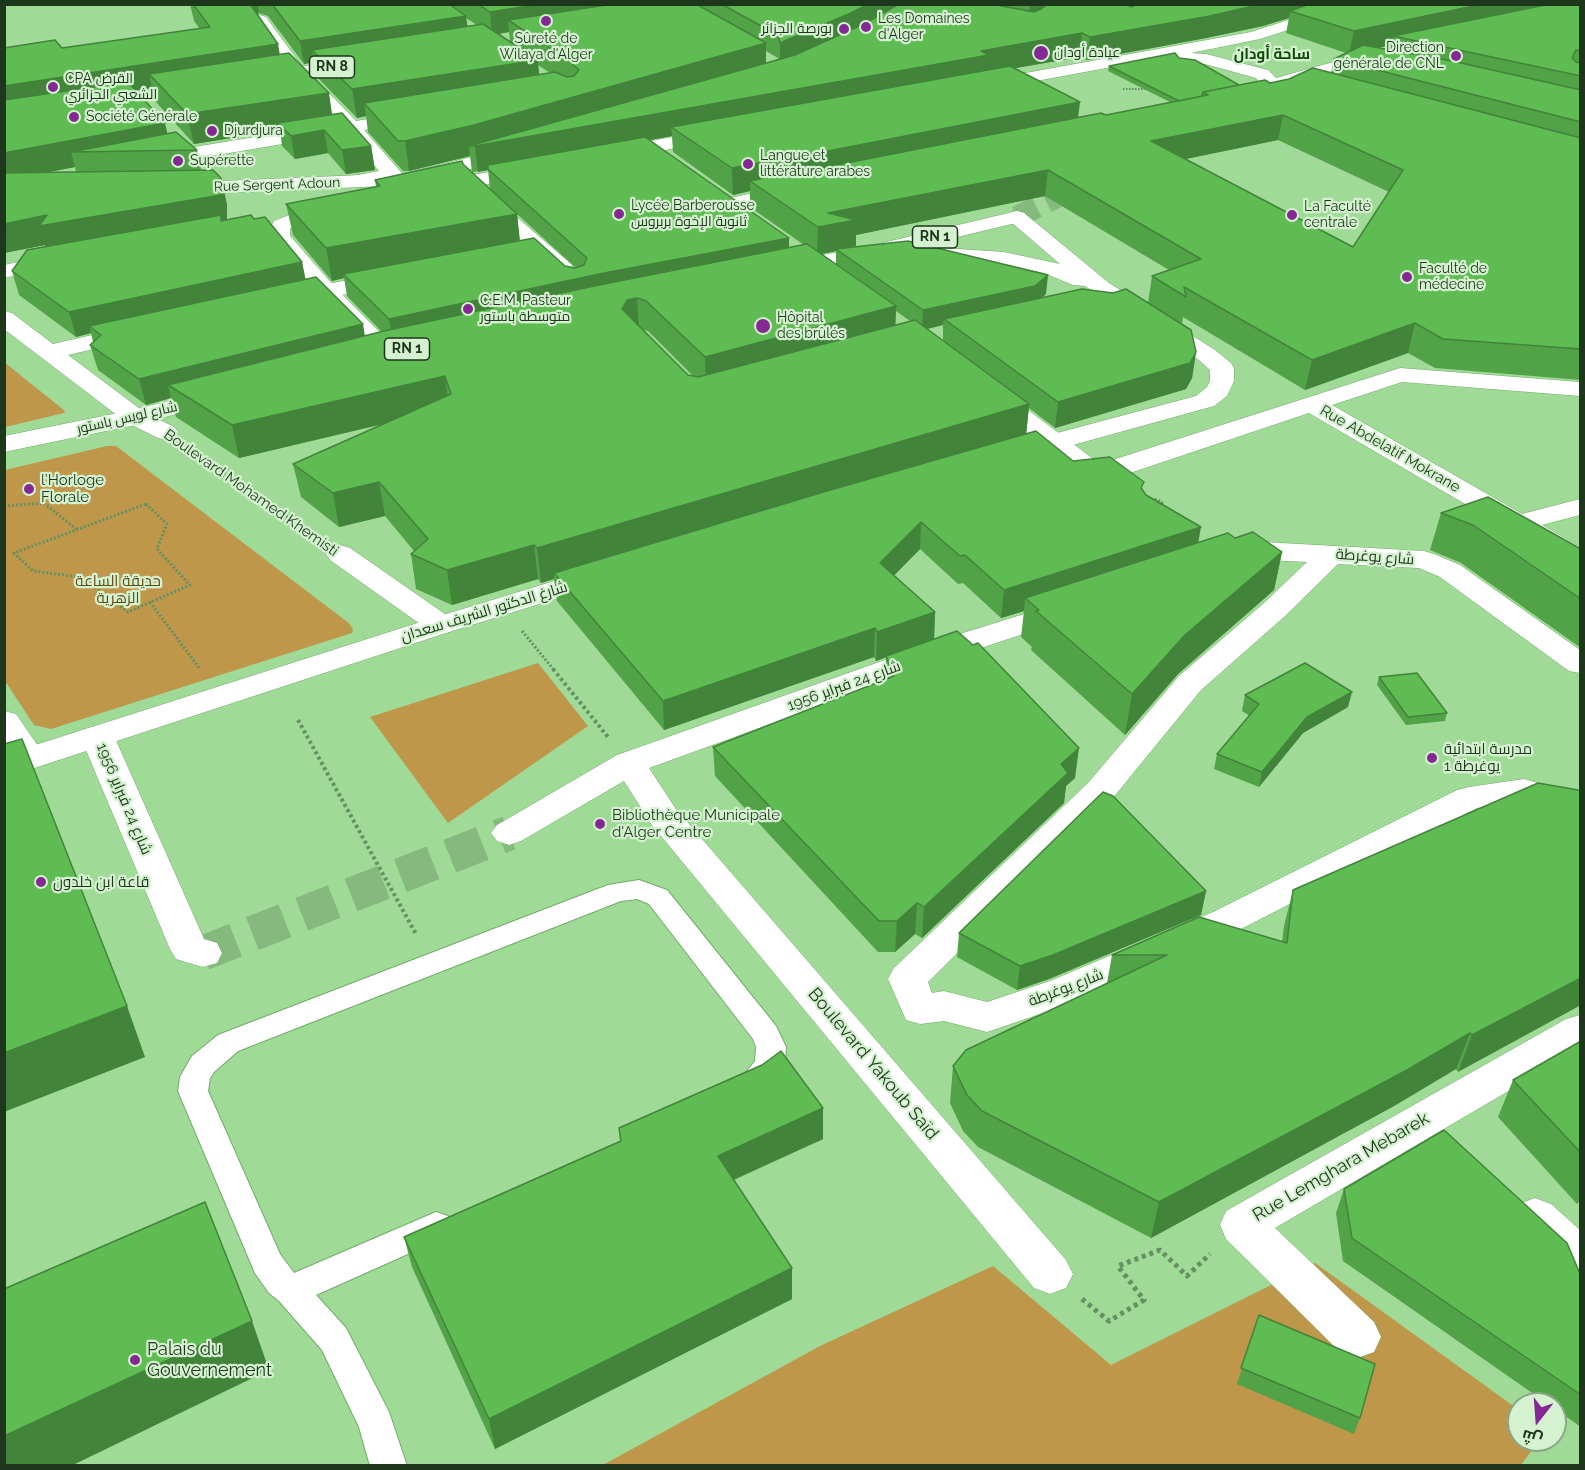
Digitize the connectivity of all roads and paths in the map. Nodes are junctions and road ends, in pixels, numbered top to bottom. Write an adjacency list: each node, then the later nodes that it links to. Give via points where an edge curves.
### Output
1 (1355, 4): 3 (street)
2 (260, 20): 11 (street)
3 (1297, 24): 4 (street, via 1283,33); 7 (street)
4 (1284, 42)
5 (1397, 51): 9 (street)
6 (1316, 55): 9 (street)
7 (1151, 56): 15 (street); 17 (street, via 1216,62 1262,74)
8 (378, 60): 11 (street, RN 8)
9 (1352, 60): 10 (street); 17 (street)
10 (1388, 67)
11 (300, 72): 12 (street, RN 8); 23 (street)
12 (247, 80)
13 (214, 85): 19 (street)
14 (1321, 87): 17 (street)
15 (970, 88)
16 (1152, 88): 18 (path)
17 (1275, 88)
18 (1117, 90)
19 (138, 97): 20 (street); 21 (street)
20 (82, 106)
21 (153, 113)
22 (433, 113): 23 (street)
23 (351, 126): 28 (street); 34 (street, via 393,175)
24 (729, 133): 26 (street)
25 (174, 137): 28 (street)
26 (649, 147): 29 (street); 30 (street)
27 (528, 148): 35 (street)
28 (191, 156): 31 (street)
29 (592, 158)
30 (670, 162)
31 (130, 164)
32 (546, 167): 33 (street)
33 (478, 180): 35 (street); 44 (street, via 478,193)
34 (355, 182): 35 (street, Rue Sergent Adoun); 36 (street, Rue Sergent Adoun)
35 (408, 188)
36 (153, 189)
37 (709, 190): 39 (street)
38 (776, 194): 39 (street)
39 (728, 204): 41 (street)
40 (351, 209): 42 (street)
41 (747, 217)
42 (294, 219): 43 (street); 54 (street, via 281,225 280,238)
43 (258, 225)
44 (541, 250): 45 (street); 52 (street)
45 (518, 254)
46 (80, 255): 49 (street)
47 (802, 256): 48 (street, RN 1); 50 (street, RN 1); 53 (street)
48 (853, 256): 55 (street, RN 1, via 900,251 1004,258 1050,268); 55 (street, RN 1, via 1017,218)
49 (4, 272)
50 (764, 272)
51 (405, 276): 54 (street)
52 (576, 281)
53 (838, 282)
54 (326, 291): 56 (street); 60 (street, RN 1, via 399,351)
55 (1100, 296): 67 (street, RN 1, via 1207,355 1222,368 1222,381 1218,390 1205,400)
56 (269, 303)
57 (4, 318): 59 (street, Boulevard Mohamed Khemisti)
58 (154, 328): 59 (street)
59 (50, 352): 65 (street, Boulevard Mohamed Khemisti)
60 (362, 360)
61 (972, 380): 67 (street)
62 (1581, 388): 64 (street, via 1400,375)
63 (237, 391): 65 (street, شارع لويس باستور)
64 (1310, 403): 67 (street, Rue Abdelatif Mokrane, via 1110,471 1095,472); 72 (street, Rue Abdelatif Mokrane)
65 (135, 417): 66 (street, Boulevard Mohamed Khemisti); 68 (street, شارع لويس باستور)
66 (165, 432): 74 (path, Boulevard Mohamed Khemisti)
67 (1054, 441): 69 (street, RN 1)
68 (4, 444)
69 (975, 464)
70 (4, 506): 73 (path, via 44,503)
71 (1581, 507): 72 (street)
72 (1518, 523): 77 (street, Rue Abdelatif Mokrane)
73 (77, 530): 79 (path, via 146,504 167,524 157,549 190,585); 79 (path, via 14,553 33,571 81,577 128,612)
74 (340, 554): 82 (street, Boulevard Mohamed Khemisti)
75 (1224, 554): 76 (street, شارع يوغرطة)
76 (1331, 555): 83 (street, شارع يوغرطة, via 1424,560 1450,571); 91 (street, شارع يوغرطة, via 1190,683 1100,791 907,979 920,1009 944,1006 987,1017 1064,991 1226,921 1469,798 1524,790 1564,802)
77 (1581, 559)
78 (625, 568): 81 (street, شارغ الدكتور الشريف سعدان)
79 (150, 602): 84 (path)
80 (1092, 602): 89 (street, شارع 24 فبراير 1956, via 958,645)
81 (502, 606): 82 (street, شارغ الدكتور الشريف سعدان); 89 (path)
82 (441, 624): 87 (street, شارغ الدكتور الشريف سعدان)
83 (1581, 664)
84 (201, 671)
85 (298, 720): 93 (path)
86 (4, 721): 88 (street, via 23,749)
87 (97, 736): 90 (street, شارغ الدكتور الشريف سعدان); 94 (street, شارع 24 فبراير 1956, via 189,949)
88 (4, 760)
89 (629, 764): 92 (street, شارع 24 فبراير 1956); 103 (street, Boulevard Yakoub Saïd, via 664,817)
90 (4, 767)
91 (1581, 813)
92 (509, 833)
93 (416, 934)
94 (203, 953)
95 (1581, 1030): 97 (street, Rue Lemghara Mebarek)
96 (729, 1095): 104 (lane, via 751,1086 763,1075 770,1061 771,1047 766,1034 658,897 639,889 608,896 228,1043 203,1064 193,1090 267,1263)
97 (1426, 1117): 98 (street); 101 (street, Rue Lemghara Mebarek)
98 (1460, 1148)
99 (1503, 1188): 102 (street)
100 (465, 1213): 104 (lane)
101 (1242, 1226): 103 (path, via 1187,1276 1160,1250 1118,1266 1144,1300 1108,1321); 105 (street, Rue Lemghara Mebarek)
102 (1581, 1258)
103 (1050, 1274)
104 (291, 1290): 106 (lane, via 334,1339 376,1424)
105 (1357, 1337)
106 (388, 1466)

